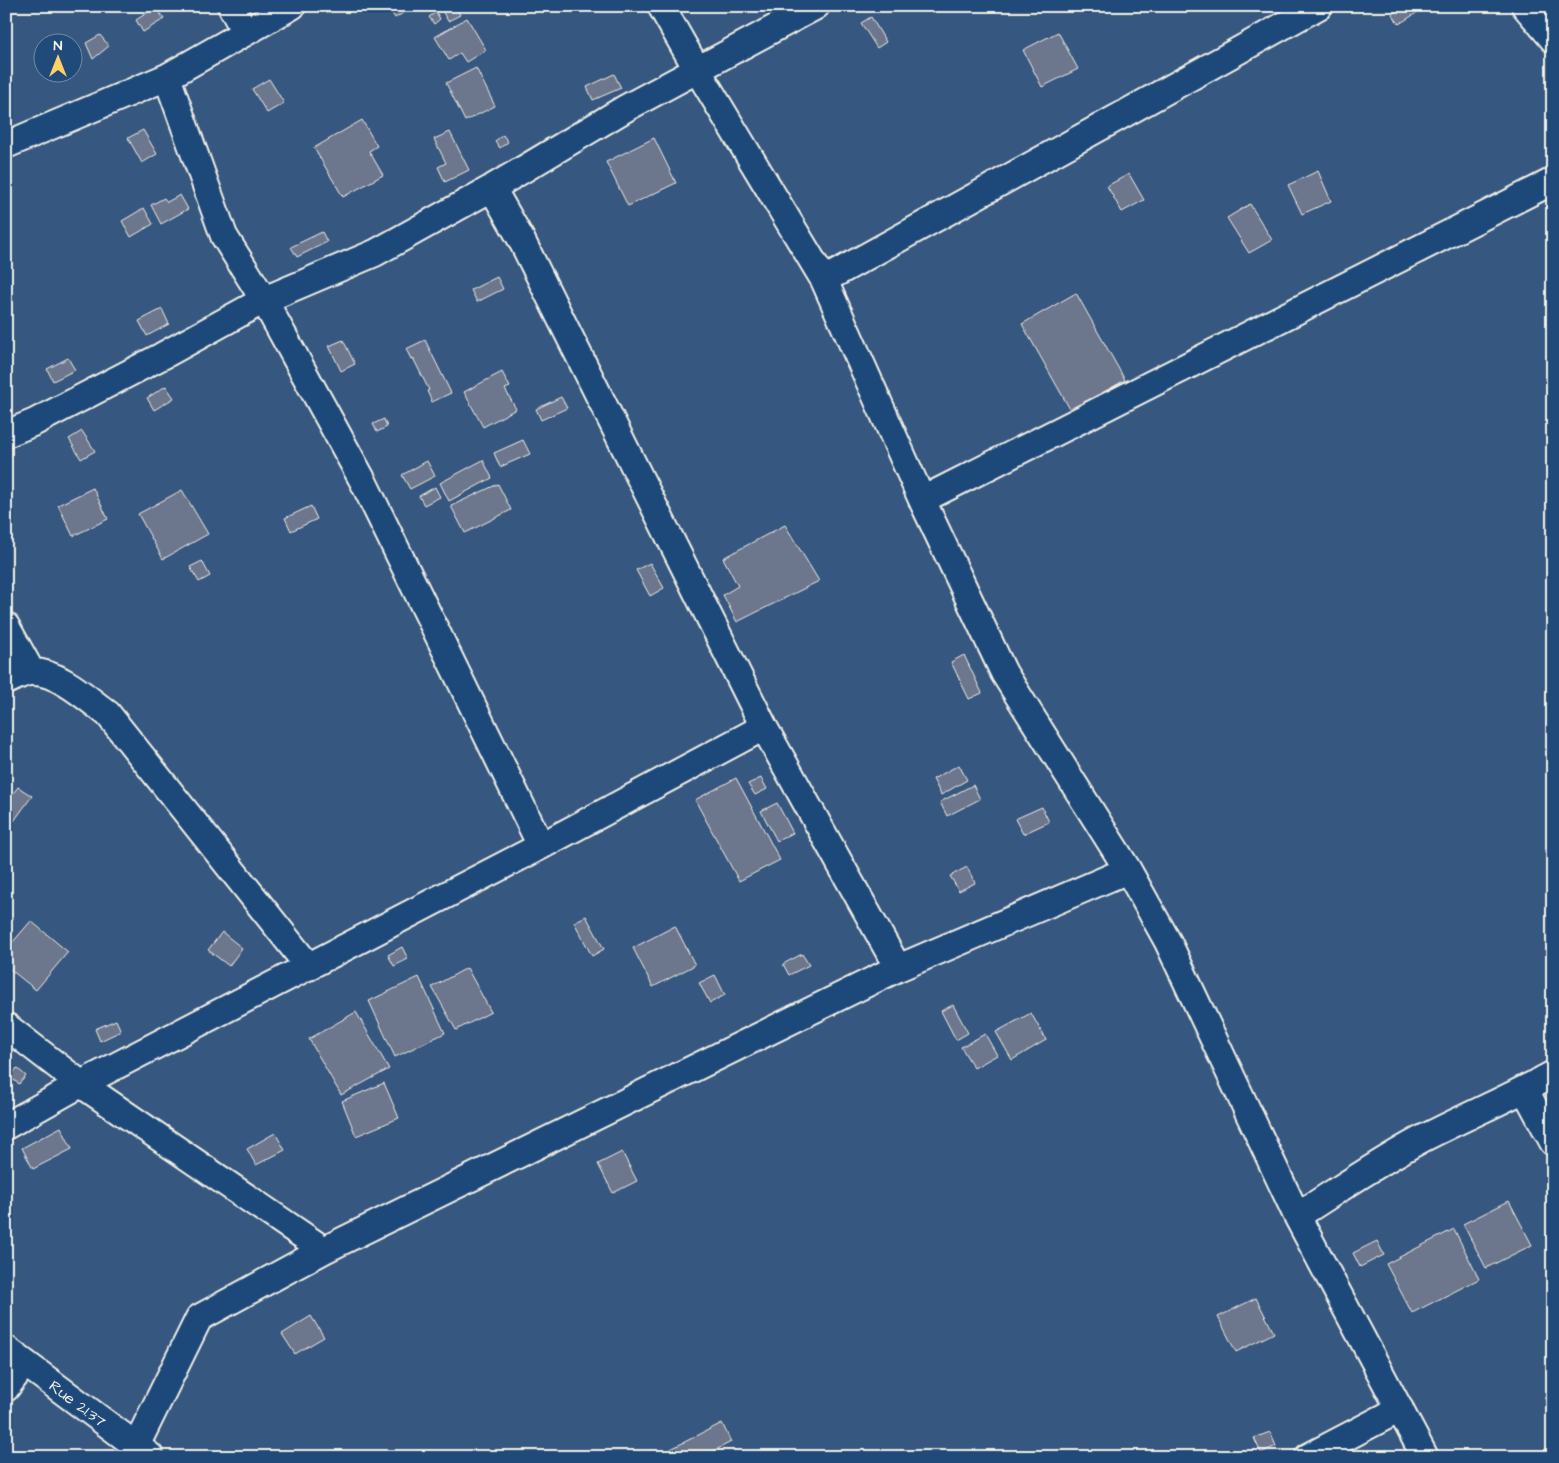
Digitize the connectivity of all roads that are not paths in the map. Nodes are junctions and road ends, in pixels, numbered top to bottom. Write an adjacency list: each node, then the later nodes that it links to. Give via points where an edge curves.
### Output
1 (231, 6): 7 (street)
2 (292, 6): 7 (street)
3 (661, 6): 9 (street)
4 (816, 6): 9 (street)
5 (1319, 6): 14 (street)
6 (1525, 6): 8 (street)
7 (245, 32): 10 (street)
8 (1553, 39)
9 (698, 71): 13 (street, via 626,108); 14 (street)
10 (167, 77): 11 (street); 15 (street, via 224,236)
11 (6, 145)
12 (1553, 181): 17 (street)
13 (492, 188): 15 (street, via 374,253); 21 (street, via 521,239)
14 (824, 280): 17 (street)
15 (264, 300): 16 (street, via 120,378); 22 (street, via 363,481)
16 (6, 434)
17 (922, 500): 23 (street, via 1004,673)
18 (6, 626): 19 (street)
19 (31, 671): 20 (street); 24 (street, via 50,675 77,690 108,714)
20 (6, 681)
21 (764, 727): 22 (street); 25 (street)
22 (541, 846): 24 (street)
23 (1128, 870): 25 (street); 32 (street, via 1168,942)
24 (309, 967): 28 (street)
25 (898, 968): 33 (street)
26 (6, 1026): 28 (street)
27 (1553, 1074): 29 (street)
28 (81, 1084): 30 (street); 33 (street)
29 (1525, 1090): 31 (street); 32 (street, via 1418,1142)
30 (6, 1126)
31 (1553, 1142)
32 (1297, 1216): 36 (street)
33 (324, 1250): 37 (street, via 199,1318)
34 (16, 1356): 35 (street); 37 (street, Rue 21.37)
35 (6, 1388)
36 (1400, 1409): 38 (street); 39 (street)
37 (144, 1451)
38 (1308, 1457)
39 (1425, 1457)

